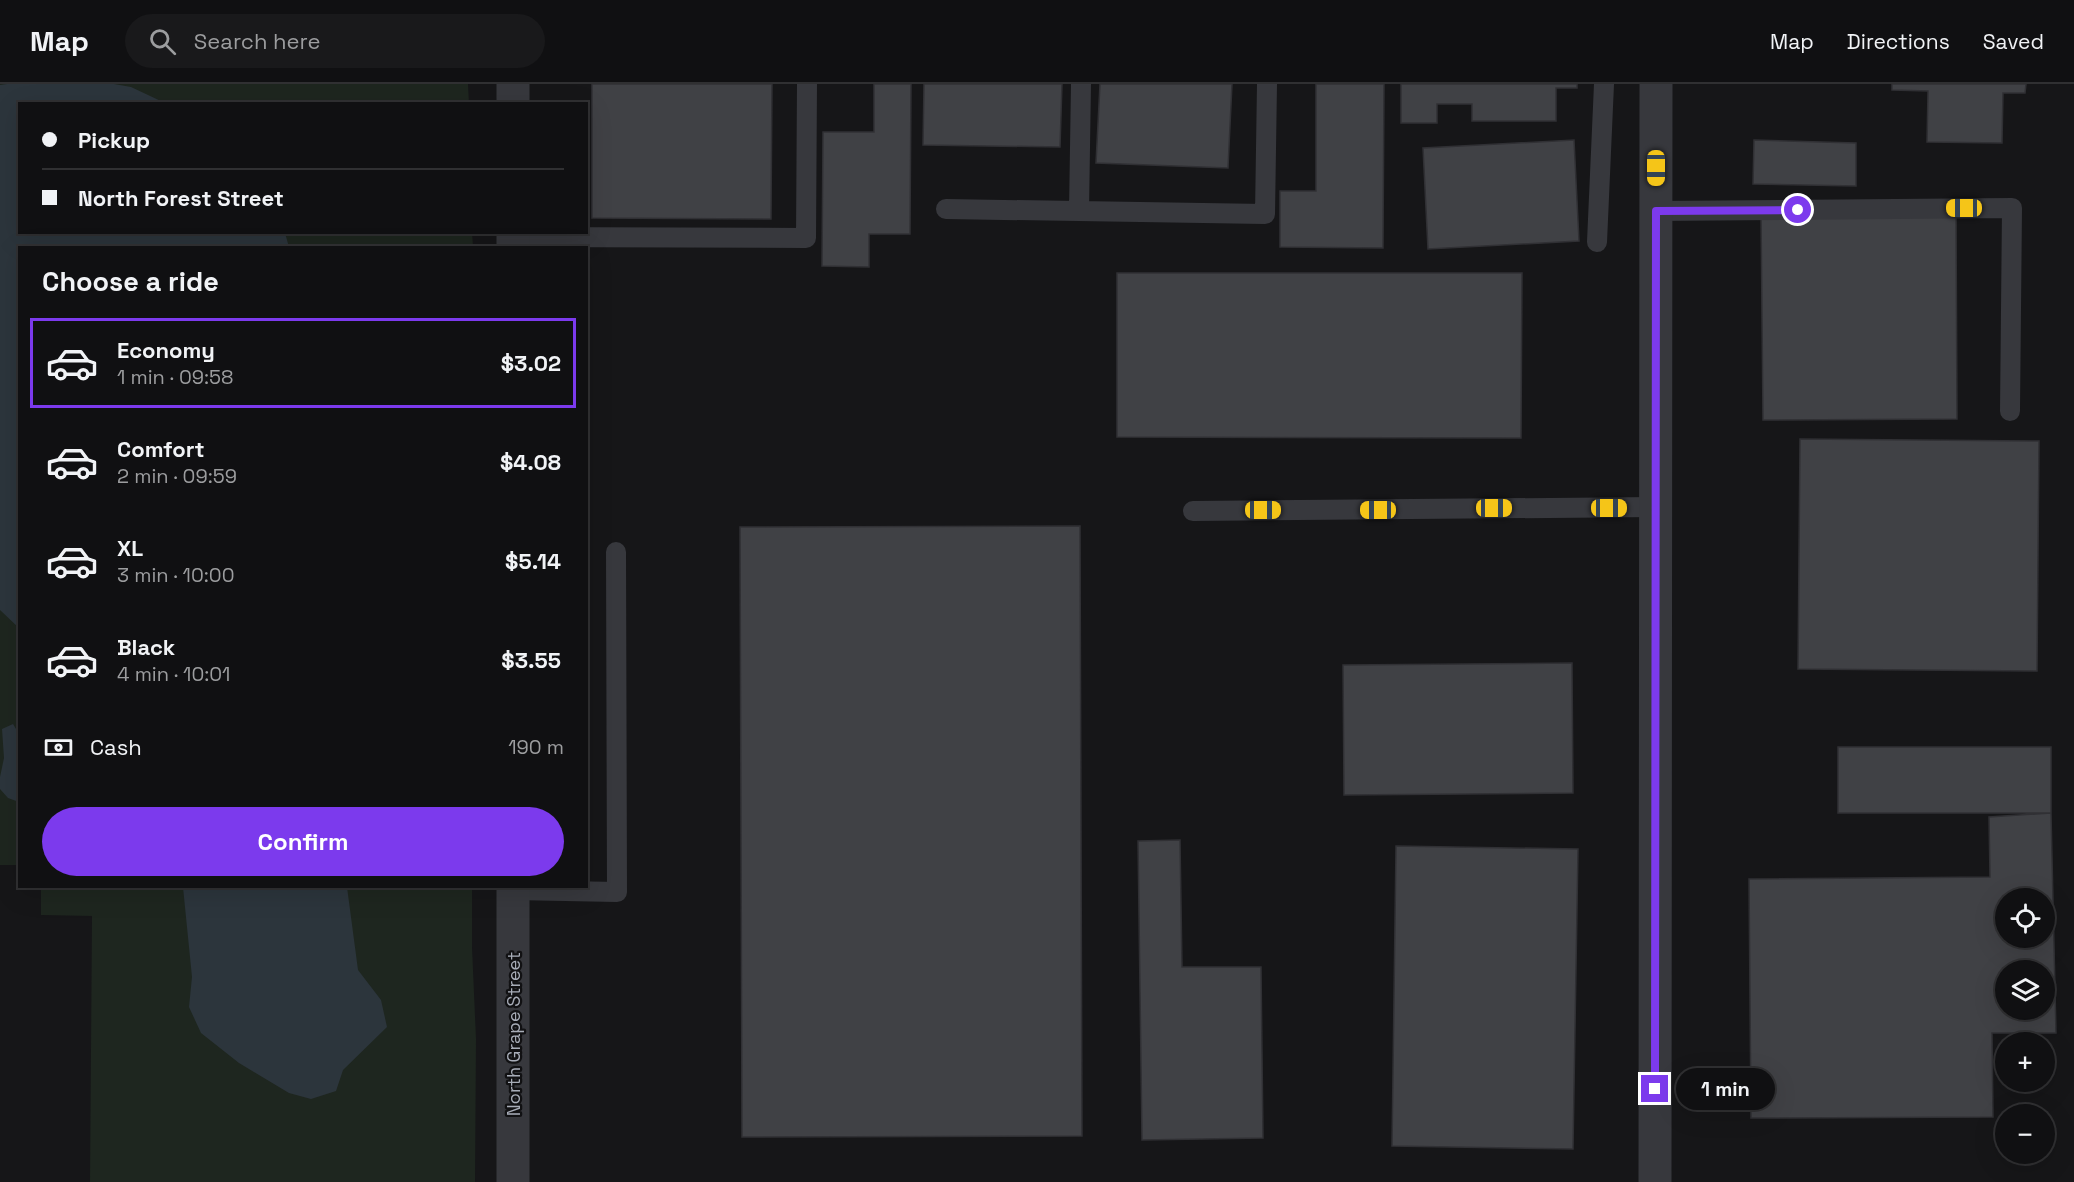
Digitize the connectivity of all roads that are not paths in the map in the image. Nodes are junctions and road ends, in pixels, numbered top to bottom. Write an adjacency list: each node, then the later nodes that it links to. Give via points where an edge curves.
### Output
1 (513, 84): 7 (street)
2 (807, 84): 11 (lane, via 806,238)
3 (1081, 84): 9 (lane)
4 (1267, 84): 9 (lane, via 1265,214)
5 (1604, 84): 12 (lane)
6 (1656, 84): 10 (street)
7 (513, 102)
8 (946, 209): 9 (lane)
9 (1079, 211)
10 (1656, 211): 13 (lane, via 2012,208); 14 (street)
11 (513, 239)
12 (1597, 242)
13 (2010, 411)
14 (1655, 507): 15 (lane); 19 (street)
15 (1193, 511)
16 (616, 552): 17 (lane, via 617,892)
17 (513, 888): 18 (street, North Grape Street)
18 (513, 1182)
19 (1654, 1182)

